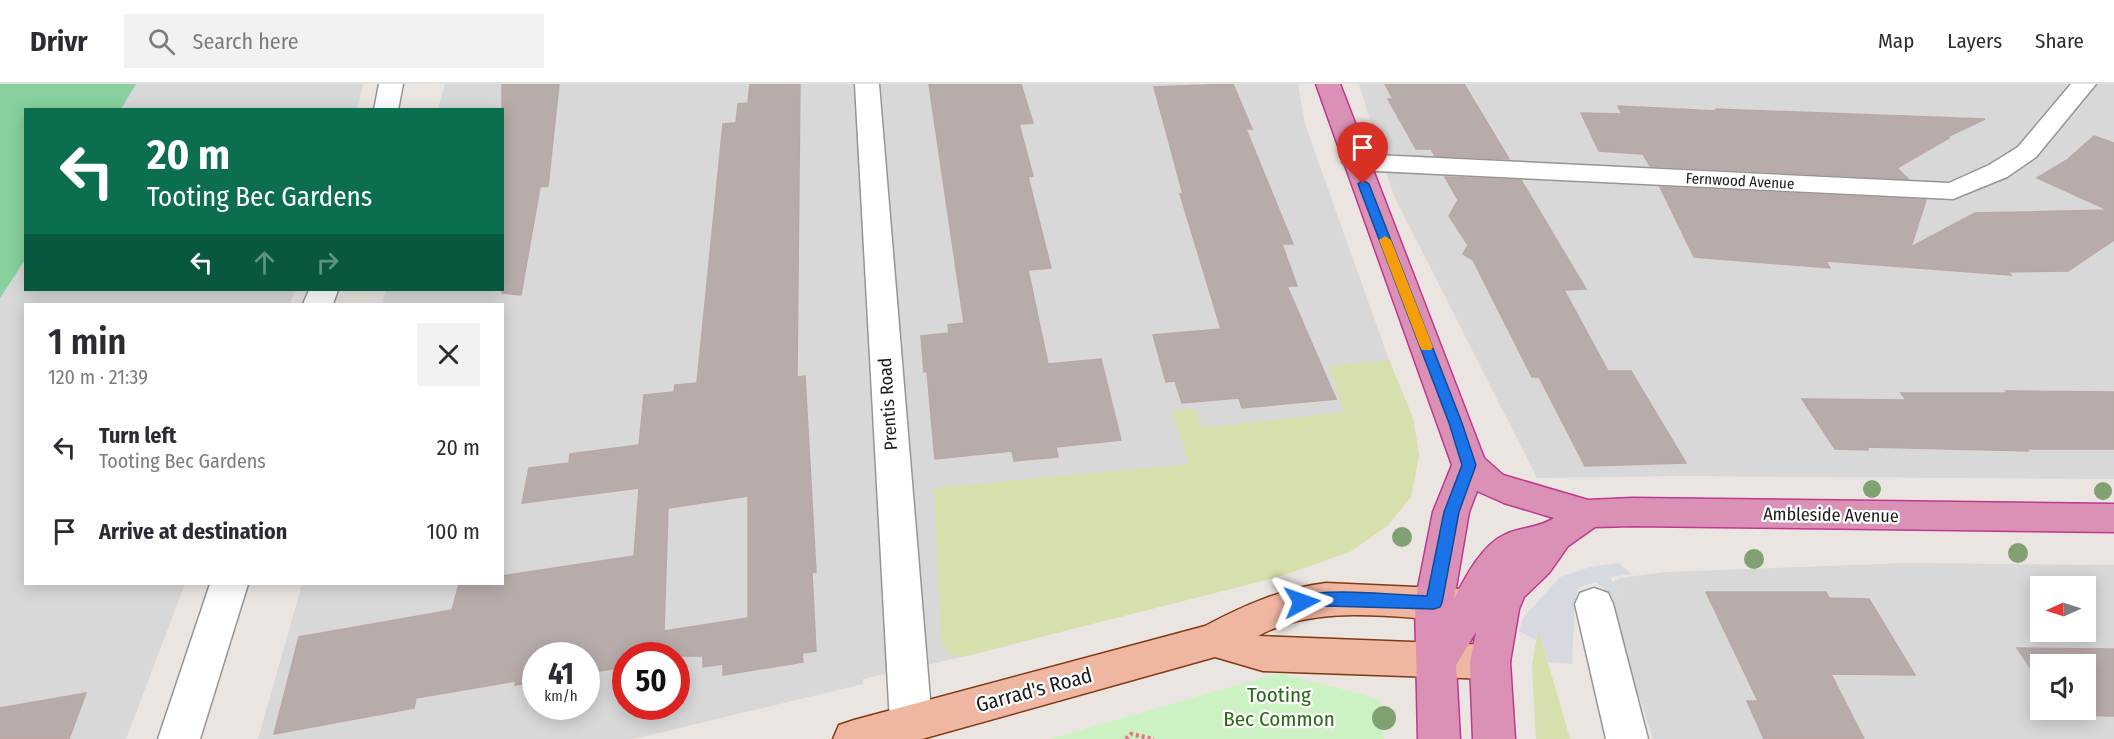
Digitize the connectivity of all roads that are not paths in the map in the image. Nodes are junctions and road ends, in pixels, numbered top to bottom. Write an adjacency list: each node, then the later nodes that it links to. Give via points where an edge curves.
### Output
1 (391, 84): 5 (street)
2 (867, 84): 16 (street, Prentis Road)
3 (1328, 84): 6 (highway)
4 (2084, 84): 6 (street, Fernwood Avenue, via 2027,153 1953,191)
5 (386, 108)
6 (1355, 162): 7 (highway)
7 (1469, 465): 8 (highway, Ambleside Avenue, via 1491,484); 12 (highway, via 1451,512)
8 (1588, 514): 9 (highway, Ambleside Avenue); 12 (highway, via 1556,536 1509,588)
9 (2114, 518)
10 (230, 585): 17 (street)
11 (1594, 604): 21 (street)
12 (1467, 606): 13 (main road, Garrad's Road, via 1326,599 1302,602 1250,621); 14 (highway); 15 (highway)
13 (1215, 640): 14 (main road, via 1263,654); 16 (main road, Garrad's Road)
14 (1436, 661): 15 (main road); 19 (highway)
15 (1490, 662): 20 (highway)
16 (911, 723): 18 (main road, Garrad's Road)
17 (179, 739)
18 (854, 739)
19 (1440, 739)
20 (1494, 739)
21 (1627, 739)

